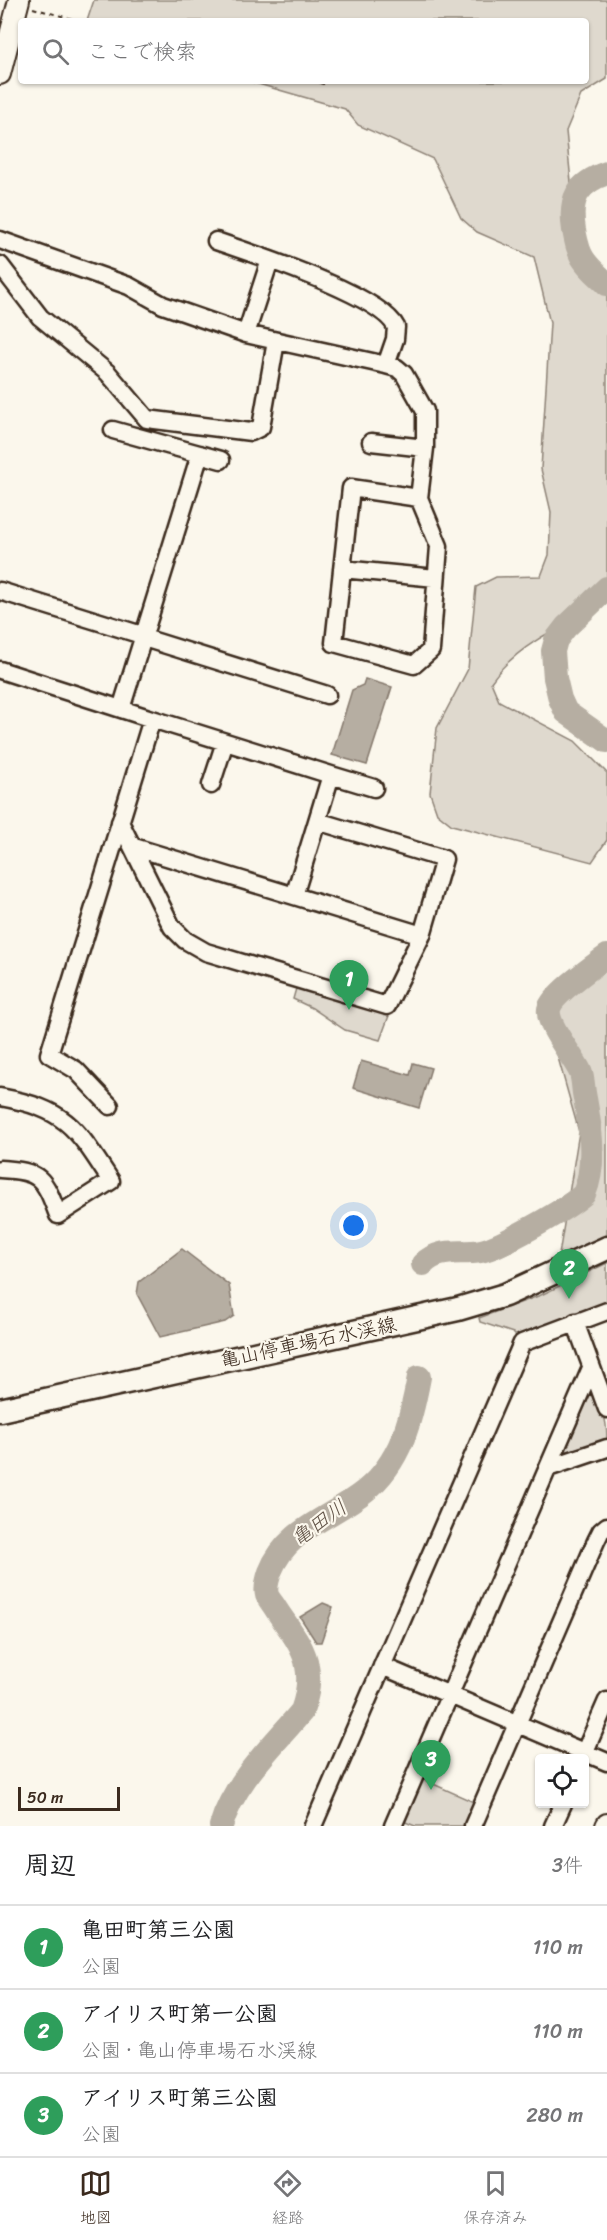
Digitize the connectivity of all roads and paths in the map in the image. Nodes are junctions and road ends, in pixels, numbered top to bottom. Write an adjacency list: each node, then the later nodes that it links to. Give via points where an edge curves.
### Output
1 (19, 2): 2 (path); 3 (street)
2 (70, 18)
3 (0, 74)
4 (0, 240): 8 (street, via 129,286 163,305)
5 (216, 241): 6 (street)
6 (270, 260): 8 (street); 10 (street, via 304,271 389,317 396,334)
7 (0, 265): 9 (street, via 40,317 108,373 147,419 251,432 261,427)
8 (246, 334): 9 (street)
9 (276, 341): 10 (street)
10 (386, 365): 13 (street, via 404,374 425,411)
11 (113, 430): 14 (street)
12 (371, 442): 13 (street)
13 (425, 448): 16 (street)
14 (200, 454): 15 (street); 20 (street)
15 (221, 460)
16 (419, 498): 17 (street, via 351,488); 18 (street, via 439,546)
17 (342, 569): 18 (street); 18 (street, via 334,644 414,665 431,650)
18 (436, 578)
19 (0, 591): 20 (street)
20 (145, 637): 22 (street); 23 (street)
21 (0, 670): 23 (street)
22 (327, 694)
23 (121, 709): 24 (street)
24 (152, 719): 25 (street); 30 (street)
25 (225, 741): 26 (street); 27 (street)
26 (331, 775): 28 (street); 29 (street)
27 (211, 785)
28 (374, 788)
29 (317, 820): 32 (street); 33 (street, via 444,860)
30 (120, 822): 31 (street); 35 (street, via 49,1054 76,1070)
31 (134, 847): 32 (street); 33 (street, via 172,927 206,952 387,1006)
32 (294, 896): 33 (street)
33 (422, 936)
34 (0, 1097): 36 (street, via 29,1102 65,1120 87,1144 111,1181 58,1215 49,1190 33,1174)
35 (110, 1106)
36 (0, 1169)
37 (607, 1248): 42 (main road, 亀山停車場石水渓線, via 505,1295 458,1309)
38 (607, 1311): 39 (street)
39 (575, 1322): 40 (street); 46 (street, via 522,1343)
40 (591, 1368): 41 (street); 44 (street)
41 (607, 1409)
42 (0, 1410)
43 (607, 1448): 44 (street)
44 (548, 1468): 47 (street)
45 (607, 1526): 49 (street, via 596,1540)
46 (382, 1666): 47 (street); 55 (street)
47 (450, 1694): 49 (street); 56 (street)
48 (607, 1701): 51 (street)
49 (517, 1723): 50 (street); 57 (street)
50 (579, 1754)
51 (584, 1754)
52 (589, 1758): 53 (street)
53 (607, 1762)
54 (561, 1808): 58 (street)
55 (313, 1826)
56 (393, 1826)
57 (472, 1826)
58 (553, 1826)

